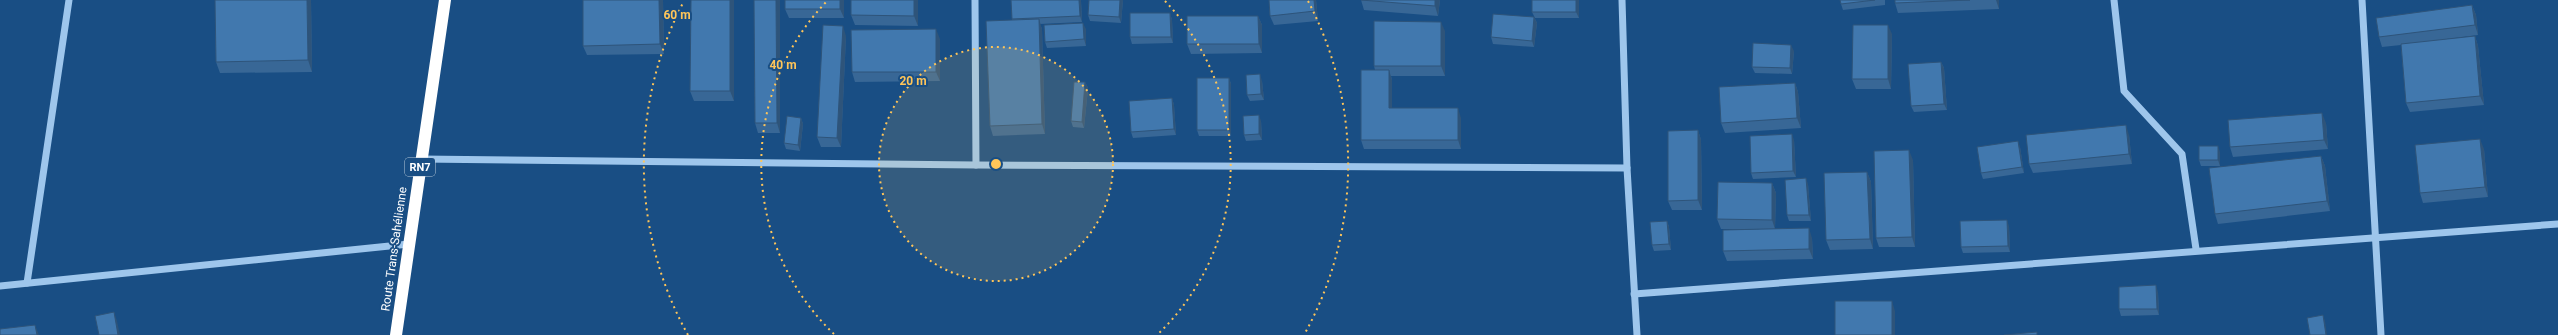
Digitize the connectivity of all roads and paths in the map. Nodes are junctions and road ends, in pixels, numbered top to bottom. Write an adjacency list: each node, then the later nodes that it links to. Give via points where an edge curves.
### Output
1 (69, 0): 14 (street)
2 (445, 0): 7 (highway, Route Trans-Sahélienne / RN7)
3 (975, 0): 8 (street)
4 (1622, 0): 9 (street)
5 (2114, 0): 13 (street, via 2124,91 2182,154)
6 (2362, 0): 11 (street)
7 (421, 159): 8 (street); 12 (highway, Route Trans-Sahélienne / RN7)
8 (976, 165): 9 (street)
9 (1626, 168): 16 (street)
10 (2558, 224): 11 (street)
11 (2375, 238): 13 (street); 19 (street)
12 (409, 244): 14 (street); 17 (highway, Route Trans-Sahélienne / RN7)
13 (2196, 249): 16 (street)
14 (27, 283): 15 (street)
15 (0, 286)
16 (1634, 294): 18 (street)
17 (396, 335)
18 (1637, 335)
19 (2381, 335)

